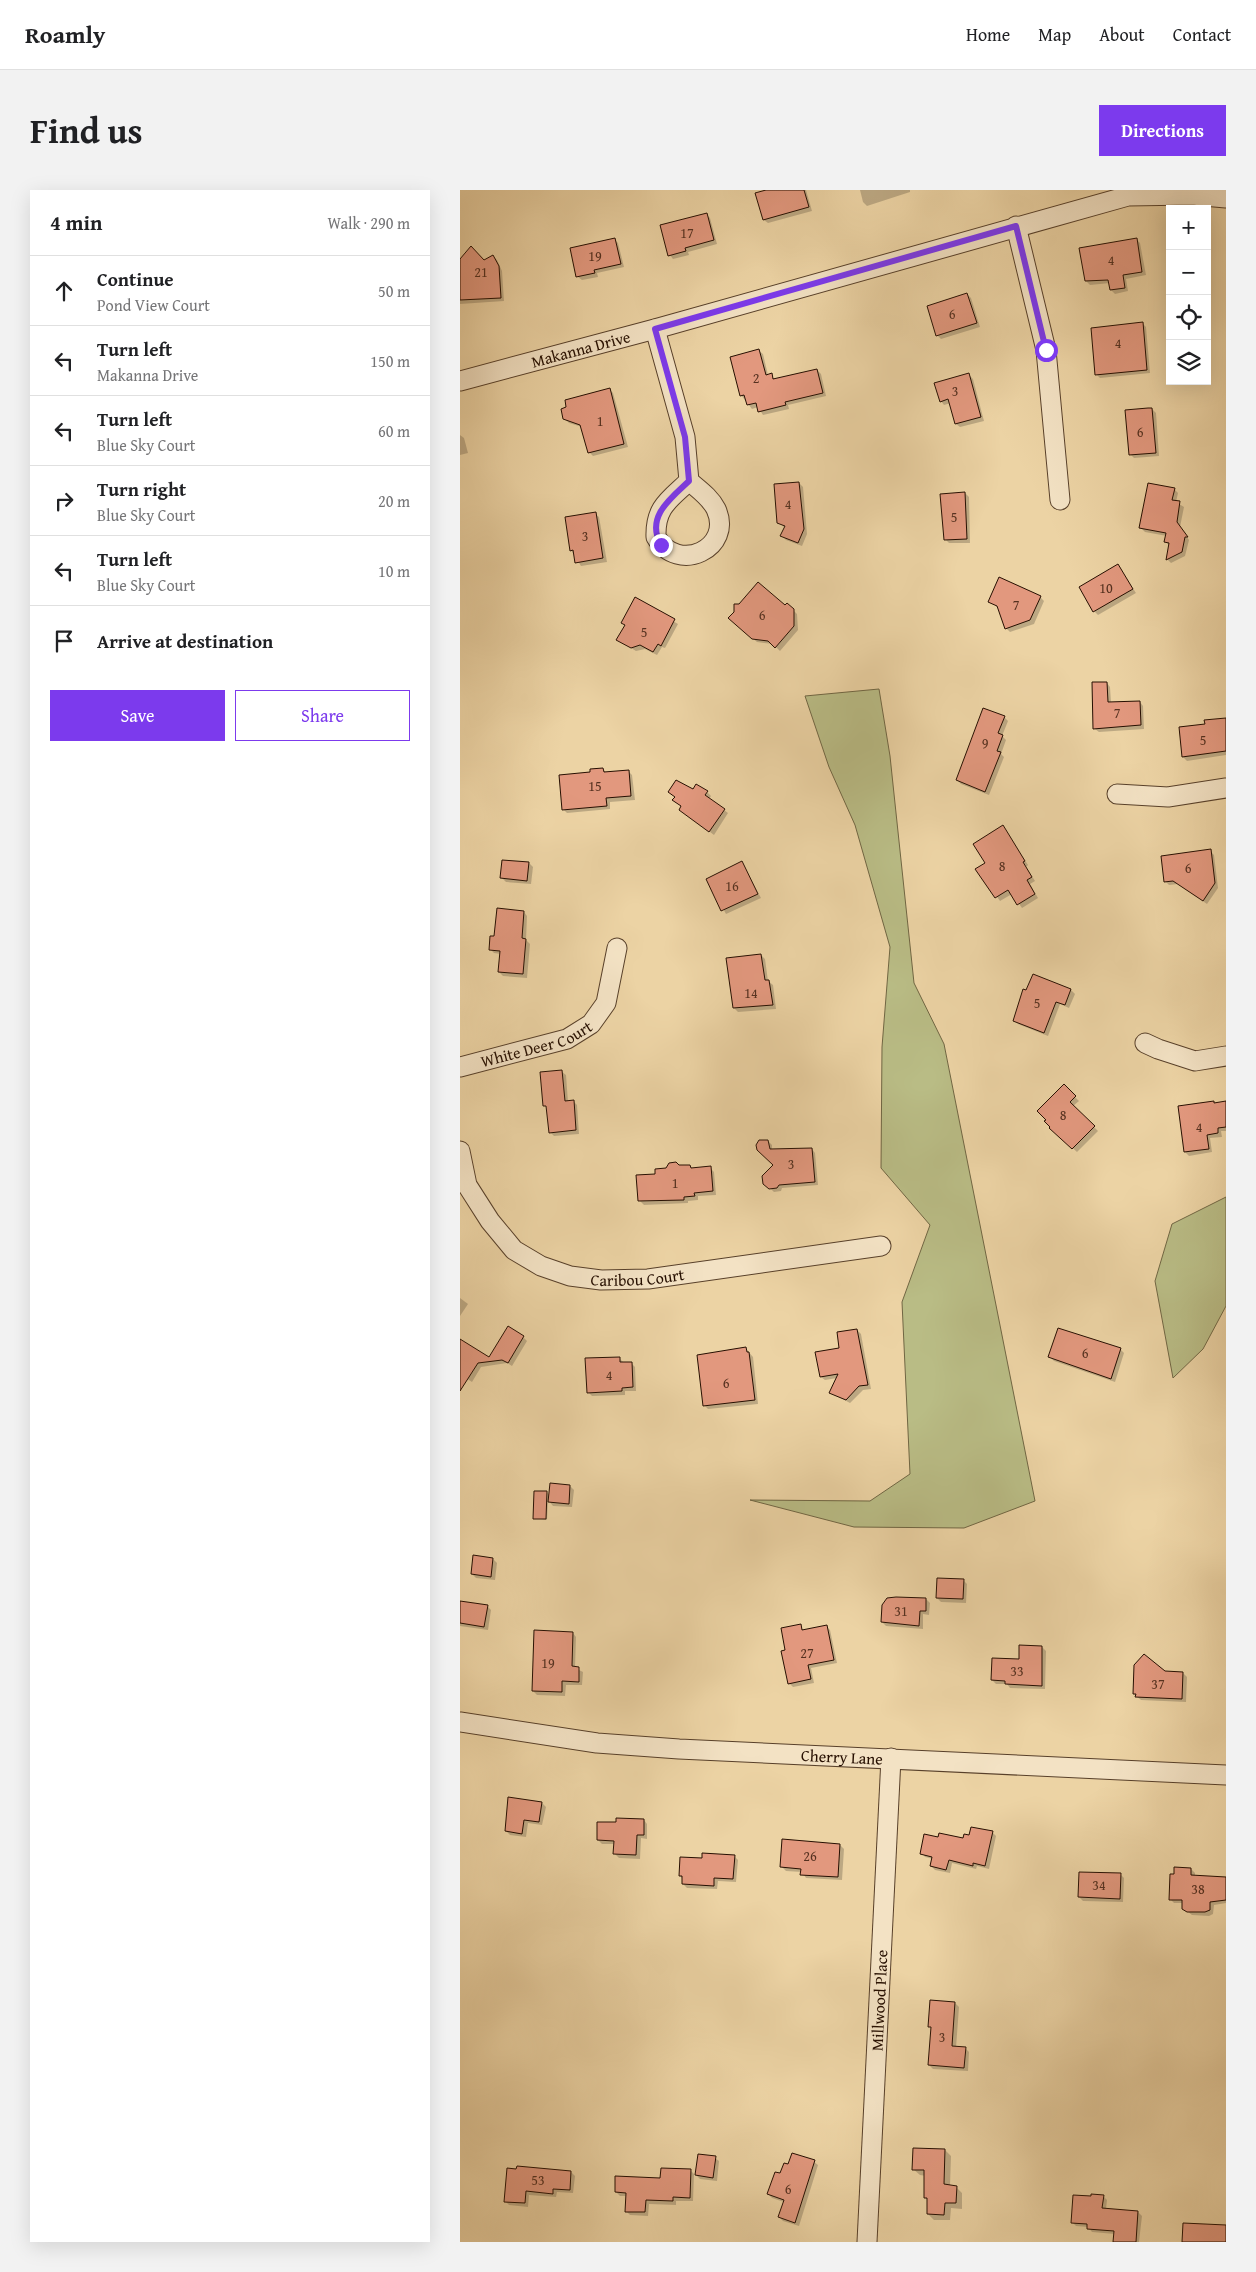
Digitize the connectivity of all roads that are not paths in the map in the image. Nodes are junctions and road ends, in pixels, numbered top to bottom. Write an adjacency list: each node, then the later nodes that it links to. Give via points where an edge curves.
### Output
1 (1226, 198): 2 (street, Makanna Drive, via 1128,196)
2 (1016, 226): 3 (street, Makanna Drive); 6 (street, via 1046,350)
3 (655, 329): 4 (street, Makanna Drive); 5 (street, via 685,437)
4 (460, 381)
5 (689, 481)
6 (1060, 500)
7 (1226, 788): 8 (street, via 1168,797)
8 (1117, 794)
9 (617, 948): 12 (street, White Deer Court, via 606,1003 591,1024 567,1039)
10 (1145, 1043): 11 (street, via 1195,1060)
11 (1226, 1056)
12 (460, 1066)
13 (460, 1152): 14 (street, Caribou Court, via 467,1185 490,1222 514,1250 541,1266 570,1276 601,1280 648,1279)
14 (881, 1246)
15 (460, 1722): 16 (street, Cherry Lane, via 597,1743)
16 (891, 1758): 17 (street, Cherry Lane); 18 (street, Millwood Place)
17 (1226, 1775)
18 (867, 2242)

